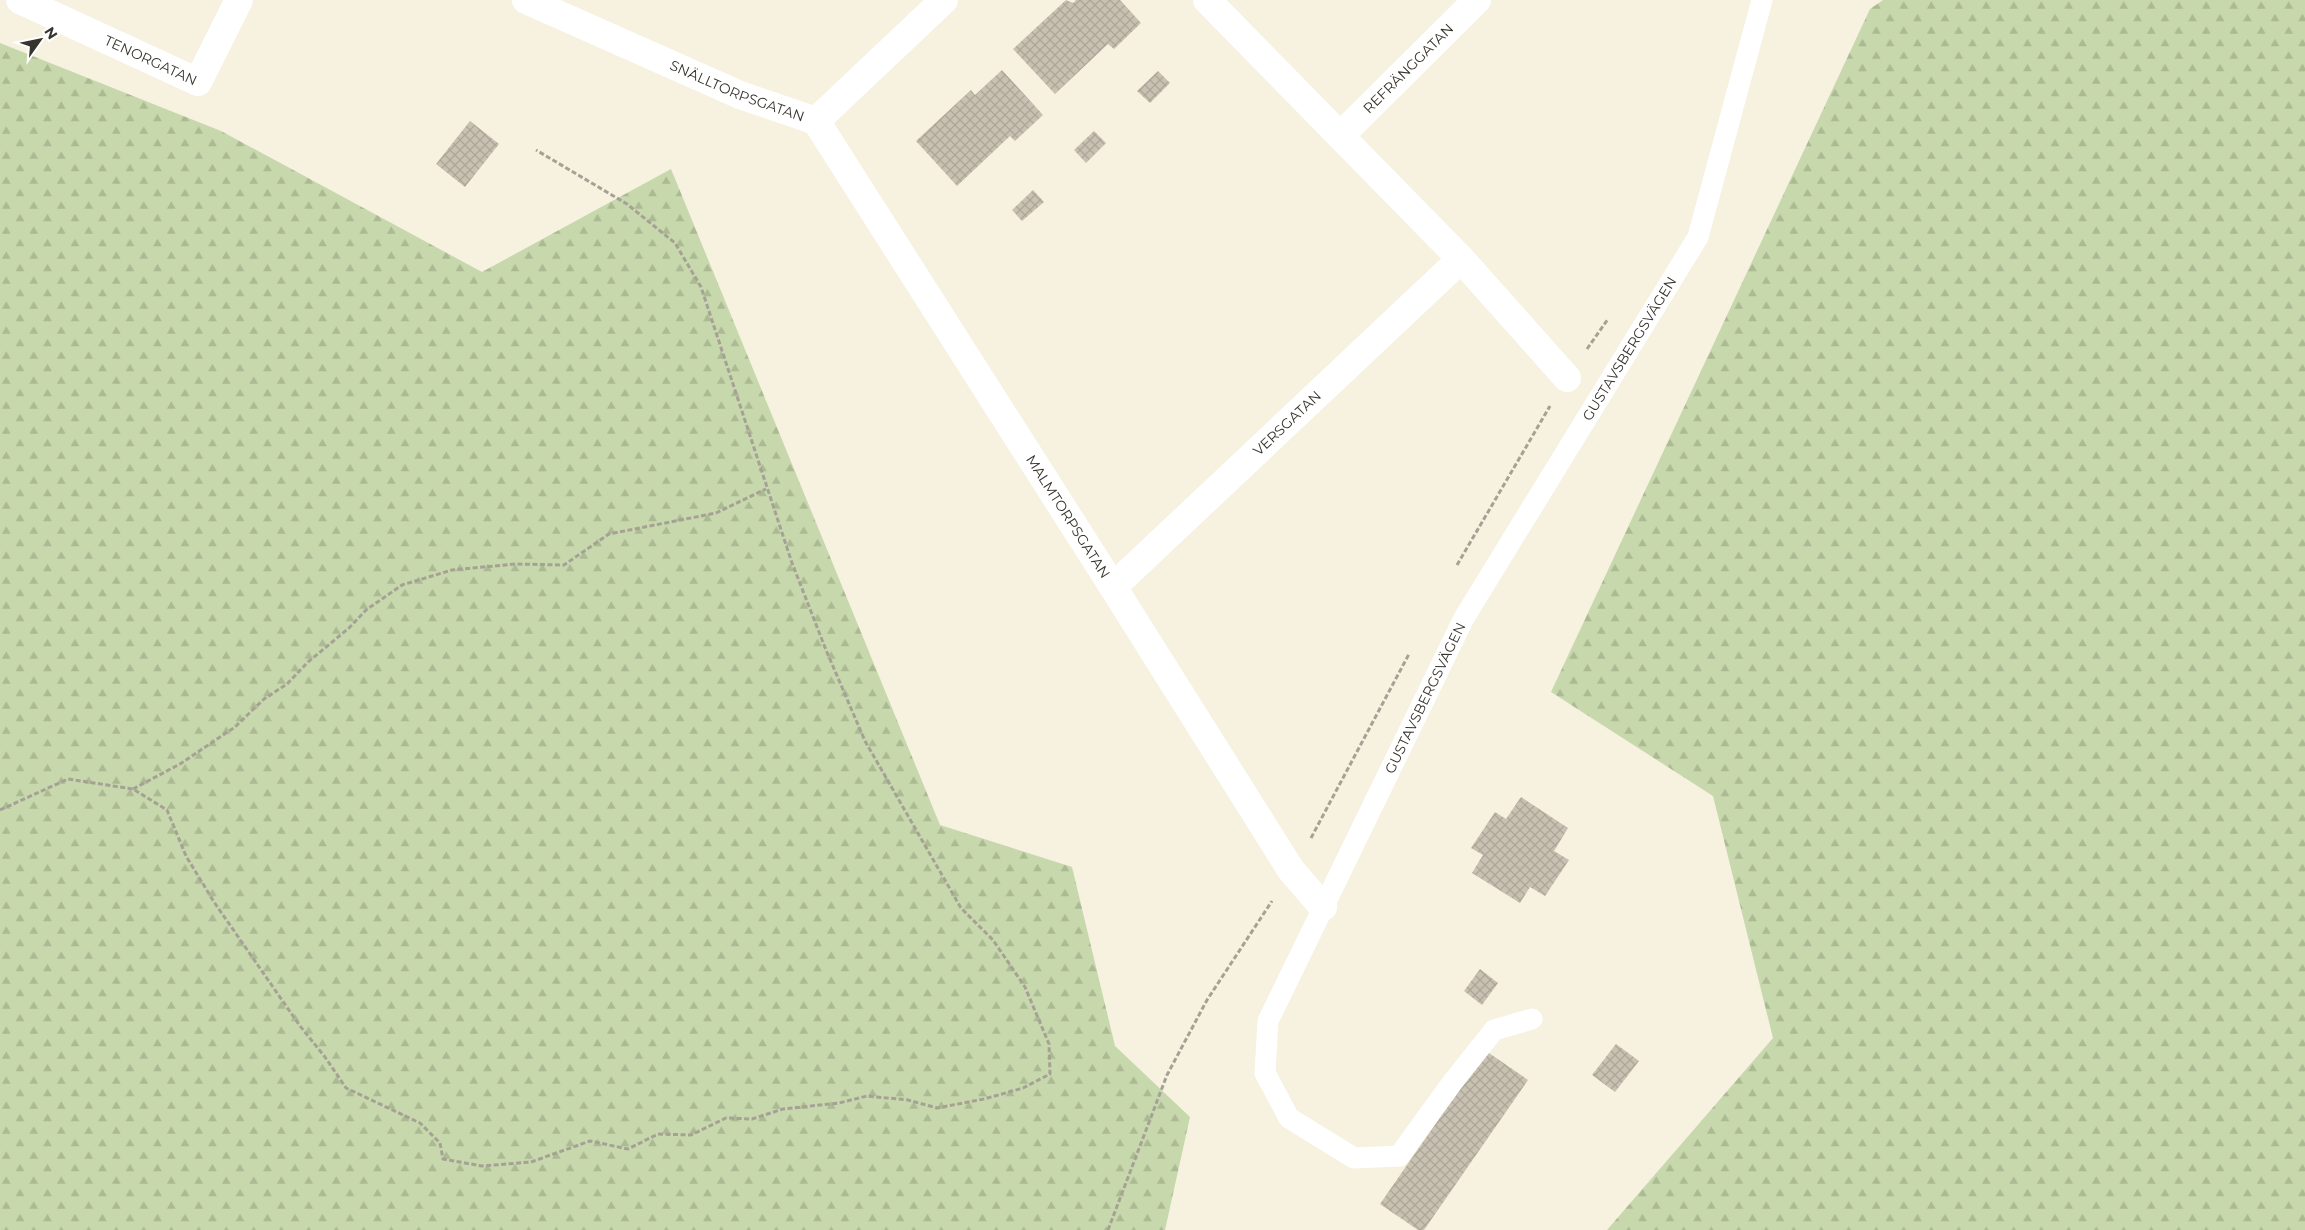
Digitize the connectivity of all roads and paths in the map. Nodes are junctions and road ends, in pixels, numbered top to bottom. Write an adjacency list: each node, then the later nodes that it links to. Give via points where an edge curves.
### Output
1 (20, 0): 2 (street, TENORGATAN, via 198,82)
2 (239, 0)
3 (526, 0): 8 (street, SNÄLLTORPSGATAN, via 740,95)
4 (944, 0): 8 (street, SNÄLLTORPSGATAN)
5 (1207, 0): 9 (street)
6 (1477, 0): 9 (street, REFRÄNGGATAN)
7 (1762, 0): 17 (lane, GUSTAVSBERGSVÄGEN, via 1698,237 1464,618)
8 (816, 121): 14 (street, MALMTORPSGATAN)
9 (1340, 136): 11 (street)
10 (536, 150): 13 (path, via 627,204 675,243 701,287)
11 (1461, 259): 12 (street); 14 (street, VERSGATAN)
12 (1567, 378)
13 (766, 489): 15 (path, via 716,513 609,534 564,565 515,564 452,570 402,585 366,610 288,684 264,699 235,727 180,764); 15 (path, via 826,650 865,741 961,908 992,940 1025,986 1049,1044 1050,1074 1023,1088 937,1108 908,1100 867,1096 839,1103 783,1109 752,1119 726,1118 691,1135 658,1134 628,1149 590,1141 531,1162 482,1166 444,1159 440,1143 420,1123 346,1088 214,902 186,856 167,810)
14 (1114, 587): 17 (street, MALMTORPSGATAN, via 1291,870)
15 (133, 789): 16 (path, via 68,779)
16 (0, 810)
17 (1323, 907): 18 (lane, GUSTAVSBERGSVÄGEN, via 1268,1022 1265,1073 1289,1118 1354,1158 1399,1156 1494,1030)
18 (1532, 1019)

